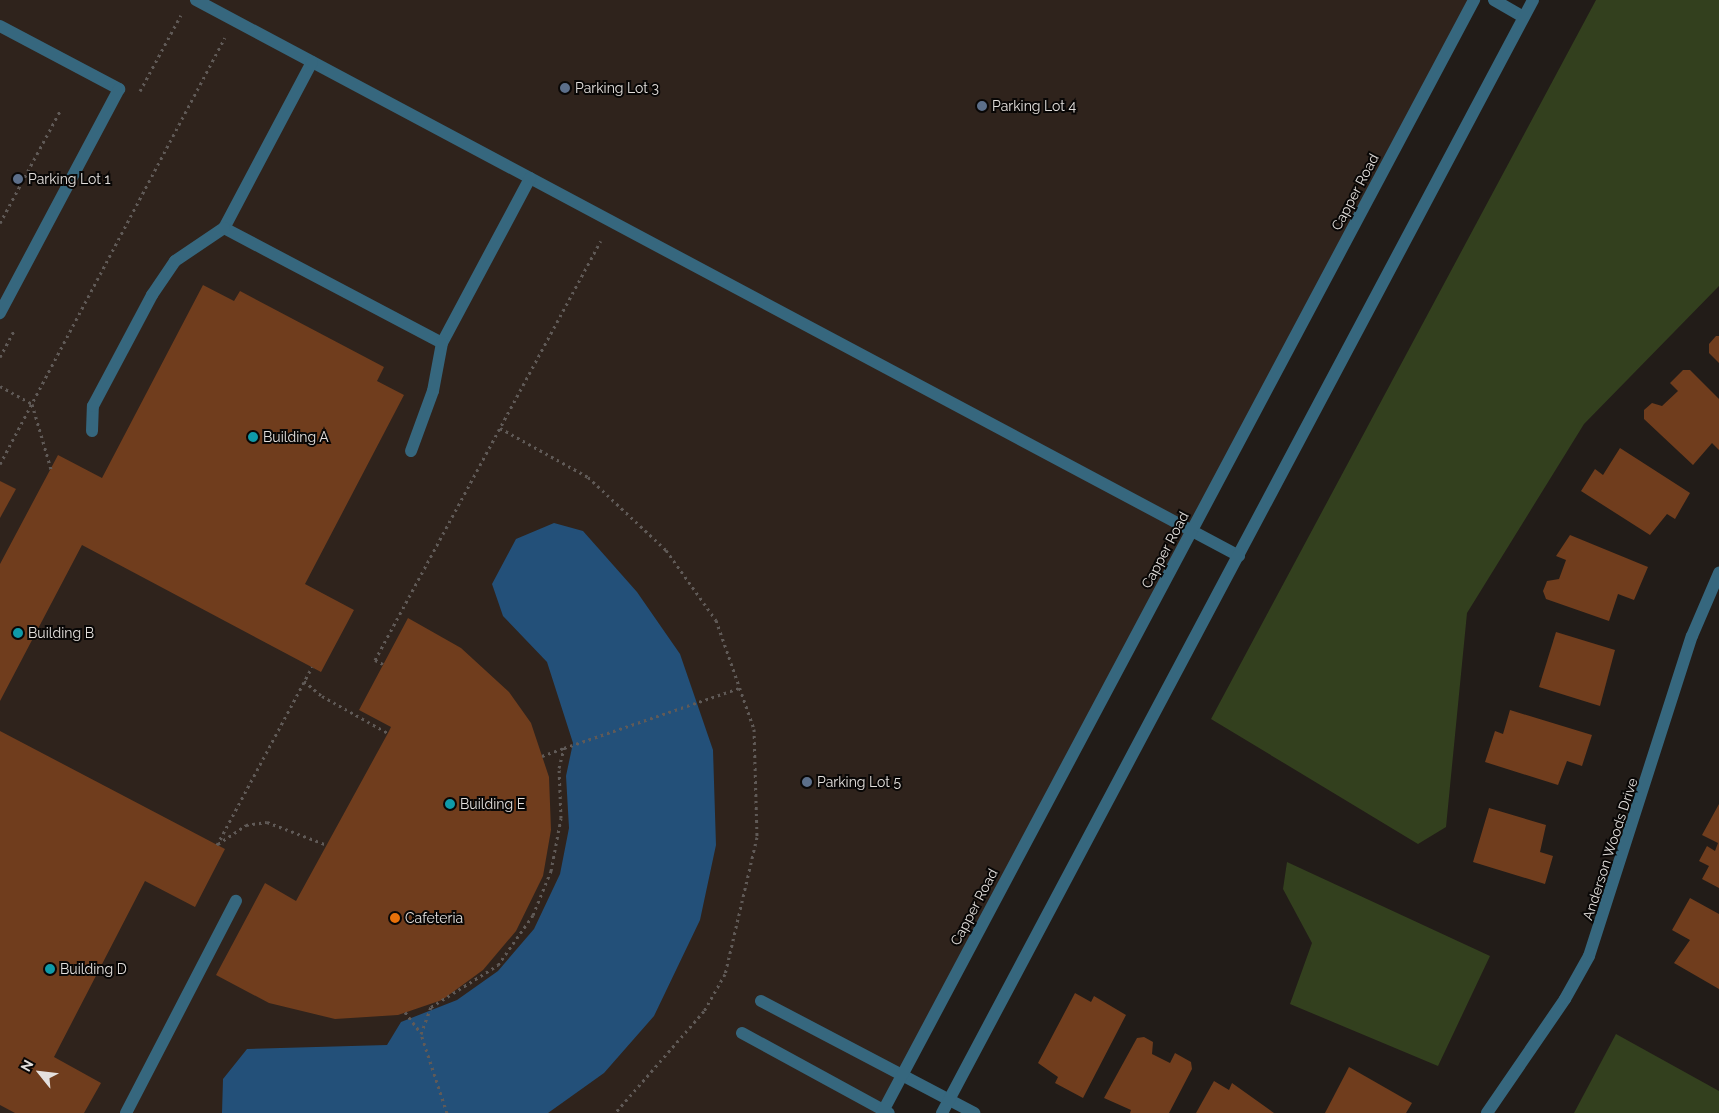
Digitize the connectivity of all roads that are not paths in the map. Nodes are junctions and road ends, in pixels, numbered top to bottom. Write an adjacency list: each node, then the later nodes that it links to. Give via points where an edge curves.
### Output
1 (196, 0): 7 (street)
2 (1474, 0): 14 (street, Capper Road)
3 (1494, 0): 5 (street)
4 (1533, 0): 5 (street)
5 (1524, 17): 15 (street)
6 (0, 26): 10 (street, via 119,89)
7 (312, 62): 8 (street); 9 (street)
8 (530, 178): 11 (street); 14 (street)
9 (224, 228): 11 (street); 12 (street, via 176,261 152,295 93,406)
10 (0, 313)
11 (442, 343): 13 (street, via 433,391)
12 (92, 431)
13 (411, 451)
14 (1192, 530): 15 (street); 20 (street, Capper Road)
15 (1239, 556): 21 (street)
16 (1719, 573): 26 (street, Anderson Woods Drive, via 1692,636 1589,956 1565,999)
17 (236, 901): 23 (street)
18 (761, 1000): 20 (street)
19 (742, 1033): 22 (street)
20 (902, 1074): 21 (street); 22 (street, Capper Road)
21 (949, 1100): 24 (street); 25 (street)
22 (885, 1112)
23 (126, 1113)
24 (942, 1113)
25 (974, 1113)
26 (1487, 1113)

